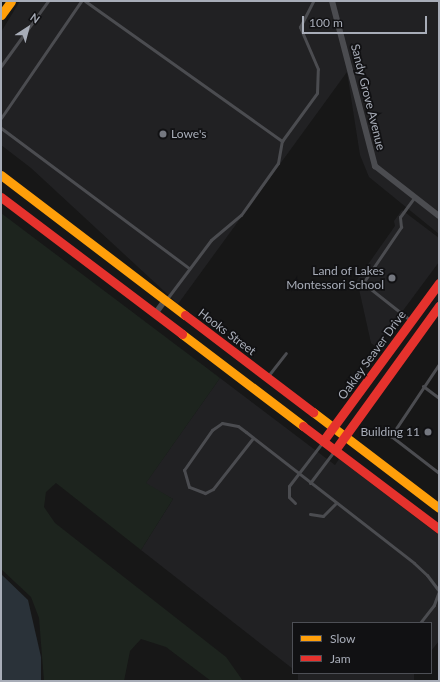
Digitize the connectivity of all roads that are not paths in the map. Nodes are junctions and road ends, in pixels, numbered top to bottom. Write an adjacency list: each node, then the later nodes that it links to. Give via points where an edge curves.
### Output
1 (11, 1): 7 (street)
2 (48, 1): 8 (lane)
3 (81, 1): 9 (lane)
4 (85, 1): 11 (lane)
5 (313, 1): 11 (lane, via 300,27 318,69 319,87)
6 (332, 1): 14 (street, Sandy Grove Avenue, via 375,166)
7 (1, 15)
8 (1, 66)
9 (1, 118)
10 (1, 128): 16 (lane)
11 (282, 142): 16 (lane, via 278,163 241,215 211,240)
12 (1, 174): 18 (street, Hooks Street)
13 (1, 197): 20 (street)
14 (414, 198): 15 (street, Sandy Grove Avenue); 21 (lane, via 400,217 401,227 363,281 366,289)
15 (439, 216)
16 (189, 268): 18 (lane)
17 (439, 283): 21 (street, Oakley Seaver Drive)
18 (165, 300): 20 (street); 25 (street, Hooks Street)
19 (439, 306): 22 (street)
20 (155, 314): 31 (street)
21 (411, 321): 22 (street); 28 (street, Oakley Seaver Drive)
22 (422, 329): 29 (street)
23 (286, 353): 25 (lane)
24 (439, 364): 26 (lane)
25 (267, 377): 28 (street, Hooks Street)
26 (423, 386): 27 (lane); 34 (lane, via 391,436)
27 (439, 398)
28 (334, 428): 29 (street, Hooks Street); 31 (street, Oakley Seaver Drive)
29 (345, 436): 32 (street); 38 (street, Hooks Street)
30 (253, 438): 30 (lane, via 230,423 217,425 184,470 189,487 196,492 214,490); 33 (lane)
31 (323, 441): 32 (street); 33 (lane)
32 (335, 450): 35 (lane); 40 (street)
33 (298, 473): 35 (lane); 36 (lane, via 288,492)
34 (439, 473)
35 (310, 483): 37 (lane)
36 (295, 503)
37 (336, 503): 39 (lane, via 323,516); 41 (lane, via 435,585 438,596)
38 (439, 508)
39 (310, 514)
40 (439, 529)
41 (421, 622)

